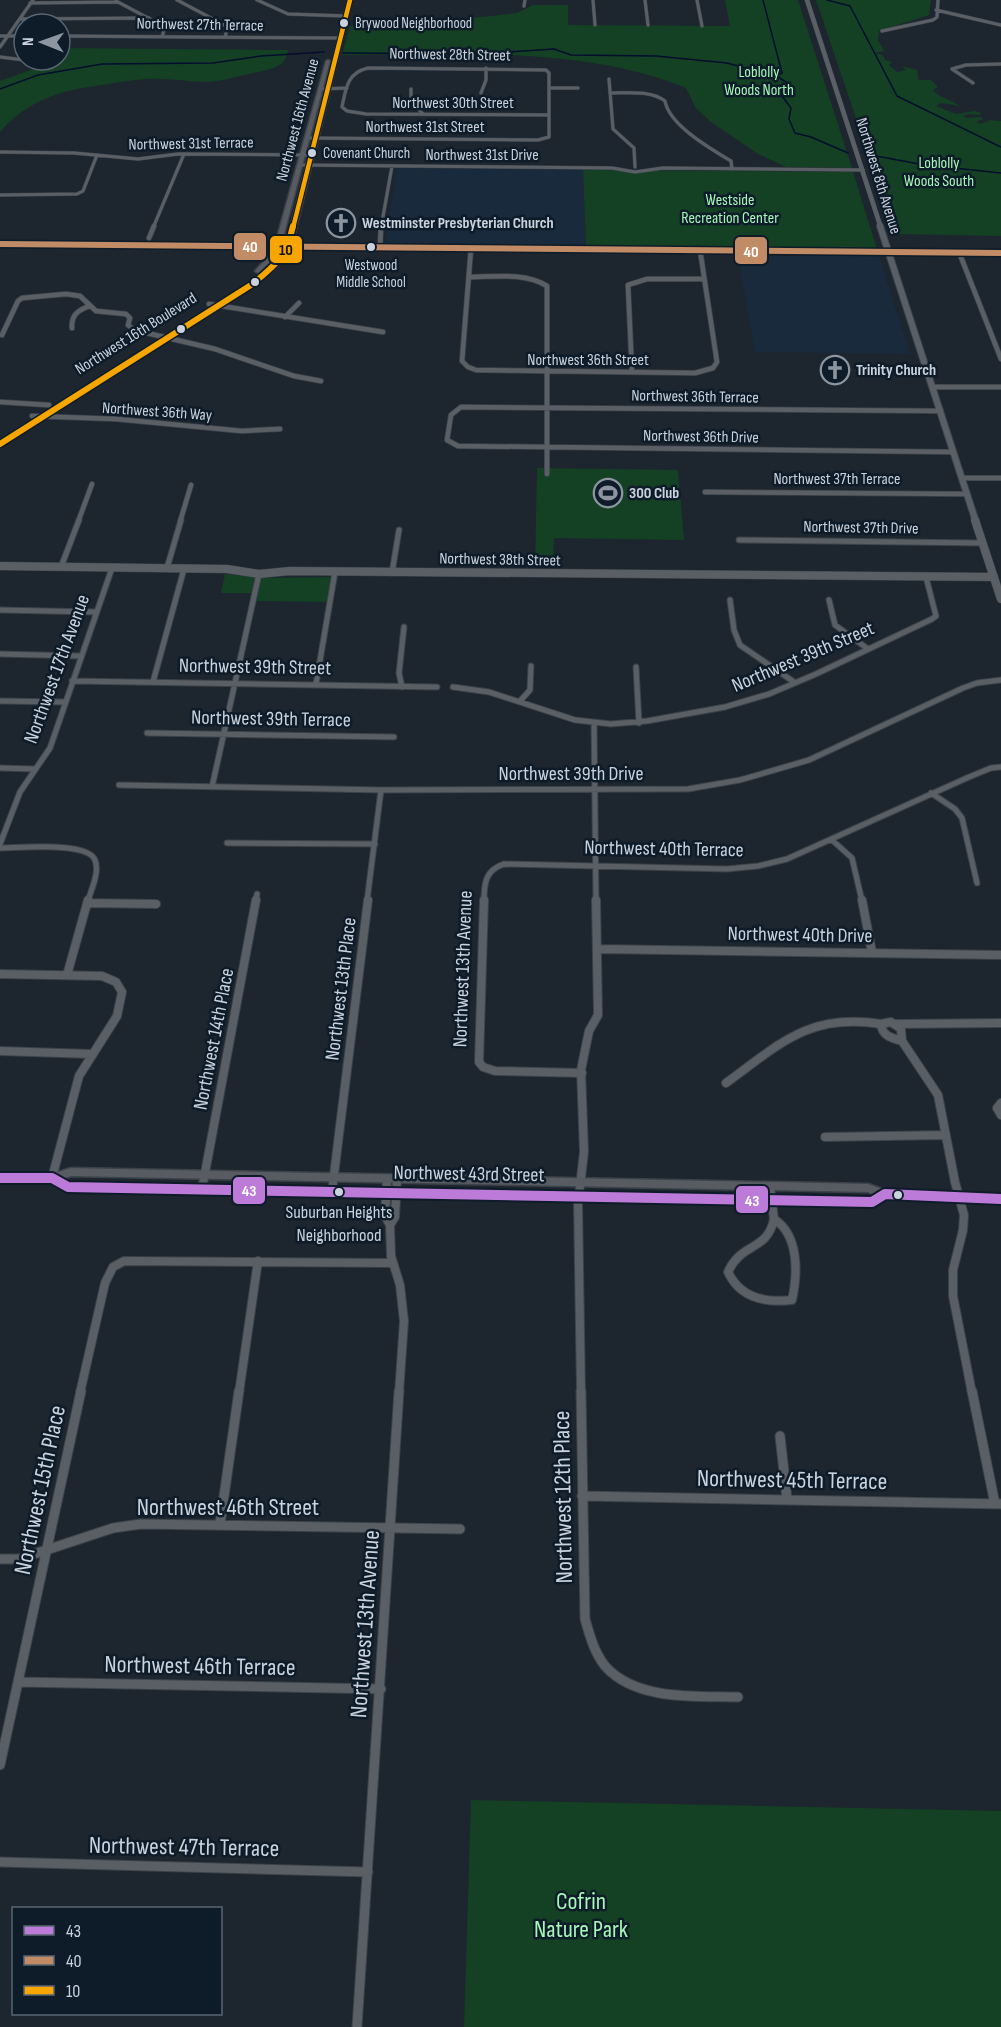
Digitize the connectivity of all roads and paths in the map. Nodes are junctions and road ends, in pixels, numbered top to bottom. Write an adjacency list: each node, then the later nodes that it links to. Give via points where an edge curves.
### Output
1 (114, 0): 13 (street)
2 (177, 0): 30 (street, via 228,27)
3 (257, 0): 16 (street, via 288,14)
4 (344, 0): 16 (main road, Northwest 16th Avenue)
5 (350, 0): 16 (main road, Northwest 16th Avenue)
6 (525, 0): 14 (street)
7 (593, 0): 19 (street)
8 (645, 0): 20 (street)
9 (697, 0): 22 (street)
10 (807, 0): 64 (street, Northwest 8th Avenue)
11 (938, 0): 15 (street)
12 (31, 2): 13 (street)
13 (118, 2): 17 (street)
14 (524, 6)
15 (936, 10): 21 (street); 24 (street, via 933,20)
16 (343, 16): 31 (main road, Northwest 16th Avenue); 32 (main road, Northwest 16th Avenue)
17 (149, 18): 18 (street); 29 (street, via 165,27)
18 (72, 19)
19 (595, 25)
20 (648, 25)
21 (1001, 25)
22 (702, 26)
23 (12, 30): 26 (street)
24 (882, 31)
25 (0, 36): 26 (street)
26 (8, 36): 27 (street); 33 (street)
27 (12, 36)
28 (72, 36): 29 (street, Northwest 27th Terrace)
29 (162, 37): 30 (street, Northwest 27th Terrace)
30 (225, 38): 31 (street, Northwest 27th Terrace)
31 (334, 38): 32 (street, Northwest 27th Terrace); 34 (main road, Northwest 16th Avenue)
32 (341, 38): 35 (main road, Northwest 16th Avenue)
33 (0, 47)
34 (327, 63): 35 (main road); 43 (main road, Northwest 16th Avenue)
35 (334, 63): 44 (main road, Northwest 16th Avenue)
36 (1001, 64): 39 (street, via 952,69)
37 (486, 68): 40 (street, Northwest 28th Street, via 543,69 549,73); 45 (street, Northwest 28th Street, via 356,70 350,75); 46 (street)
38 (609, 79): 47 (street)
39 (973, 83)
40 (549, 88): 41 (street); 49 (street)
41 (578, 88)
42 (411, 89): 48 (street, via 411,101)
43 (320, 90): 44 (street); 50 (main road, Northwest 16th Avenue)
44 (328, 90): 45 (street); 51 (main road, Northwest 16th Avenue)
45 (346, 90): 48 (street, Northwest 30th Street, via 342,107 358,113)
46 (481, 93)
47 (610, 93): 60 (street, via 613,129 634,148); 63 (street, via 662,98 667,112 700,142 731,161)
48 (423, 114): 49 (street, Northwest 30th Street)
49 (549, 115): 51 (street, Northwest 31st Street, via 549,135 543,139)
50 (307, 138): 51 (street, Northwest 31st Street); 55 (main road, Northwest 16th Avenue)
51 (315, 138): 56 (main road, Northwest 16th Avenue)
52 (0, 152): 54 (street, Northwest 31st Terrace)
53 (184, 154): 54 (street, Northwest 31st Terrace, via 138,159); 55 (street, Northwest 31st Terrace); 68 (street)
54 (97, 155): 65 (street, via 82,191 77,194)
55 (303, 155): 56 (street, Northwest 31st Terrace); 57 (main road, Northwest 16th Avenue)
56 (311, 155): 58 (main road, Northwest 16th Avenue)
57 (300, 165): 58 (street, Northwest 31st Drive); 66 (main road, Northwest 16th Avenue)
58 (309, 165): 59 (street, Northwest 31st Drive); 67 (main road, Northwest 16th Avenue)
59 (392, 166): 61 (street, Northwest 31st Drive); 72 (street)
60 (634, 167): 61 (street, Northwest 31st Drive); 62 (street, Northwest 31st Drive)
61 (628, 169): 62 (street, Northwest 31st Drive)
62 (641, 169): 63 (street, Northwest 31st Drive)
63 (732, 169): 64 (street, Northwest 31st Drive)
64 (863, 170): 75 (street, Northwest 8th Avenue)
65 (0, 195)
66 (291, 202): 67 (main road); 70 (main road, Northwest 16th Avenue)
67 (299, 202): 71 (main road, Northwest 16th Avenue)
68 (149, 238)
69 (0, 244): 70 (main road)
70 (278, 247): 71 (main road); 81 (main road, Northwest 16th Boulevard, via 259,271)
71 (288, 247): 72 (main road); 83 (main road, Northwest 16th Boulevard, via 266,273)
72 (380, 248): 73 (main road)
73 (471, 248): 74 (main road); 78 (street)
74 (700, 250): 75 (main road); 79 (street)
75 (888, 252): 76 (main road); 93 (street, Northwest 8th Avenue)
76 (959, 252): 77 (main road); 89 (street)
77 (1001, 253)
78 (469, 278): 90 (street, via 528,278 541,281 547,288); 90 (street, Northwest 36th Street, via 462,361 468,367 487,371)
79 (704, 279): 91 (street, via 647,279 627,288); 91 (street, Northwest 36th Street, via 717,362 695,373)
80 (299, 303): 84 (street)
81 (209, 304): 83 (street); 88 (main road, Northwest 16th Boulevard)
82 (90, 306): 85 (street, via 74,314); 87 (street, via 80,296 66,294 22,298); 88 (street, via 96,311 126,314 131,329)
83 (219, 306): 84 (street); 88 (main road, Northwest 16th Boulevard)
84 (285, 317): 86 (street)
85 (72, 328)
86 (383, 332)
87 (2, 335)
88 (160, 338): 92 (street, via 215,349 294,376); 96 (main road, Northwest 16th Boulevard); 100 (main road, Northwest 16th Boulevard)
89 (1001, 359)
90 (547, 372): 91 (street, Northwest 36th Street); 97 (street)
91 (632, 372)
92 (321, 381)
93 (933, 387): 94 (street); 98 (street, Northwest 8th Avenue)
94 (1001, 387)
95 (0, 402): 96 (street)
96 (49, 405): 99 (main road, Northwest 16th Boulevard)
97 (547, 407): 98 (street, Northwest 36th Terrace); 103 (street, Northwest 36th Terrace, via 456,407 450,412); 105 (street)
98 (941, 411): 106 (street, Northwest 8th Avenue)
99 (32, 416): 100 (street, Northwest 36th Way); 102 (main road, Northwest 16th Boulevard)
100 (42, 417): 101 (street, Northwest 36th Way, via 116,419 242,431); 104 (main road, Northwest 16th Boulevard)
101 (280, 429)
102 (0, 436)
103 (449, 442): 105 (street, Northwest 36th Drive, via 458,446)
104 (0, 444)
105 (547, 447): 106 (street, Northwest 36th Drive); 107 (street)
106 (954, 452): 108 (street, Northwest 8th Avenue)
107 (547, 474)
108 (962, 478): 109 (street); 113 (street, Northwest 8th Avenue)
109 (1001, 478)
110 (92, 484): 118 (street)
111 (192, 485): 120 (street)
112 (705, 492): 113 (street, Northwest 37th Terrace)
113 (967, 494): 116 (street, Northwest 8th Avenue)
114 (399, 530): 123 (street)
115 (739, 540): 116 (street, Northwest 37th Drive)
116 (983, 543): 126 (street, Northwest 8th Avenue)
117 (0, 567): 118 (street, Northwest 38th Street)
118 (61, 567): 119 (street, Northwest 38th Street)
119 (112, 568): 120 (street, Northwest 38th Street); 131 (street, Northwest 17th Avenue)
120 (167, 568): 121 (street, Northwest 38th Street)
121 (184, 568): 124 (street, Northwest 38th Street); 140 (street)
122 (335, 572): 123 (street, Northwest 38th Street); 124 (street, Northwest 38th Street); 143 (street)
123 (392, 573): 125 (street, Northwest 38th Street)
124 (260, 574): 142 (street)
125 (926, 577): 126 (street, Northwest 38th Street); 133 (street, Northwest 39th Street, via 936,616)
126 (997, 577): 127 (street, Northwest 8th Avenue)
127 (1001, 599)
128 (730, 600): 141 (street, via 740,645)
129 (829, 600): 133 (street, via 835,625)
130 (0, 610): 131 (street)
131 (95, 612): 135 (street, Northwest 17th Avenue)
132 (404, 627): 144 (street, via 399,674)
133 (868, 649): 141 (street, Northwest 39th Street)
134 (0, 654): 135 (street)
135 (81, 656): 139 (street, Northwest 17th Avenue)
136 (531, 666): 147 (street, via 531,692)
137 (636, 667): 151 (street)
138 (1001, 680): 161 (street, Northwest 39th Drive, via 963,688 809,760 764,775 688,789)
139 (72, 681): 140 (street, Northwest 39th Street); 149 (street, Northwest 17th Avenue)
140 (153, 682): 142 (street, Northwest 39th Street)
141 (794, 682): 151 (street, Northwest 39th Street, via 745,702)
142 (235, 683): 143 (street, Northwest 39th Street); 153 (street)
143 (316, 684): 144 (street, Northwest 39th Street)
144 (402, 687): 145 (street, Northwest 39th Street)
145 (437, 687)
146 (453, 687): 147 (street, Northwest 39th Street, via 491,690)
147 (521, 700): 150 (street, Northwest 39th Street)
148 (0, 701): 149 (street)
149 (65, 702): 157 (street, Northwest 17th Avenue, via 50,748)
150 (594, 723): 151 (street, Northwest 39th Street); 161 (street, Northwest 12th Place)
151 (639, 723)
152 (147, 733): 153 (street, Northwest 39th Terrace)
153 (223, 735): 154 (street, Northwest 39th Terrace); 159 (street)
154 (394, 737)
155 (1001, 767): 162 (street, Northwest 40th Terrace)
156 (0, 768): 157 (street)
157 (35, 769): 166 (street, Northwest 17th Avenue, via 20,792)
158 (120, 785): 159 (street, Northwest 39th Drive)
159 (212, 787): 160 (street, Northwest 39th Drive)
160 (381, 790): 161 (street, Northwest 39th Drive); 165 (street, Northwest 13th Place)
161 (595, 792): 167 (street, Northwest 12th Place)
162 (931, 794): 163 (street, Northwest 40th Terrace); 169 (street, via 962,818)
163 (832, 840): 167 (street, Northwest 40th Terrace, via 787,859 743,868); 174 (street, via 855,865)
164 (227, 843): 165 (street)
165 (375, 844): 193 (street, Northwest 13th Place)
166 (0, 846): 171 (street, via 89,852 97,865)
167 (596, 865): 168 (street, Northwest 40th Terrace, via 504,864); 173 (street, Northwest 12th Place)
168 (489, 871): 184 (street, Northwest 13th Avenue, via 484,890 478,1055 483,1067 495,1071)
169 (977, 883)
170 (257, 894): 190 (street, Northwest 14th Place)
171 (88, 903): 172 (street); 177 (street)
172 (156, 904)
173 (598, 949): 174 (street, Northwest 40th Drive); 184 (street, Northwest 12th Place, via 597,1015 587,1032)
174 (872, 952): 175 (street, Northwest 40th Drive)
175 (1001, 955)
176 (0, 974): 177 (street)
177 (67, 975): 183 (street, via 110,978 123,994 105,1038)
178 (896, 1023): 179 (street); 180 (street); 181 (street, via 903,1032)
179 (1001, 1023)
180 (881, 1024): 181 (street, via 882,1032); 185 (street, via 846,1020 803,1029)
181 (903, 1041): 188 (street, via 938,1095)
182 (0, 1051): 183 (street)
183 (91, 1054): 192 (street, via 78,1081)
184 (582, 1072): 196 (street, Northwest 12th Place, via 583,1170)
185 (726, 1083)
186 (1001, 1102): 187 (street)
187 (1001, 1115)
188 (946, 1135): 189 (street); 204 (street)
189 (825, 1137)
190 (205, 1175): 192 (main road, Northwest 43rd Street, via 71,1172); 193 (main road, Northwest 43rd Street); 198 (street, Northwest 14th Place)
191 (0, 1178): 192 (main road, Northwest 43rd Street)
192 (52, 1178): 198 (main road, Northwest 43rd Street, via 69,1187)
193 (334, 1179): 194 (main road, Northwest 43rd Street); 199 (street, Northwest 13th Place)
194 (392, 1179): 195 (main road, Northwest 43rd Street); 200 (street, Northwest 13th Avenue)
195 (483, 1180): 196 (main road, Northwest 43rd Street); 201 (main road)
196 (579, 1182): 197 (main road, Northwest 43rd Street); 203 (street, Northwest 12th Place)
197 (770, 1186): 202 (main road, Northwest 43rd Street, via 868,1188); 206 (street)
198 (202, 1189): 199 (main road, Northwest 43rd Street)
199 (332, 1191): 200 (main road, Northwest 43rd Street)
200 (391, 1192): 201 (main road, Northwest 43rd Street); 209 (street, Northwest 13th Avenue, via 395,1217 390,1225)
201 (482, 1194): 203 (main road, Northwest 43rd Street)
202 (885, 1194): 204 (main road, Northwest 43rd Street); 206 (main road, Northwest 43rd Street, via 872,1202)
203 (579, 1196): 206 (main road, Northwest 43rd Street); 211 (street, Northwest 12th Place)
204 (960, 1197): 205 (main road, Northwest 43rd Street); 213 (street, via 963,1230 953,1270 953,1296)
205 (1001, 1199)
206 (772, 1200): 207 (street)
207 (774, 1219): 207 (street, via 786,1227 791,1237 796,1288 792,1300 777,1303 738,1290 728,1272 741,1253 765,1242)
208 (258, 1261): 209 (street); 214 (street); 217 (street, Northwest 15th Place, via 131,1259 118,1262 107,1273)
209 (393, 1263): 215 (street, Northwest 13th Avenue, via 404,1321)
210 (780, 1436): 212 (street)
211 (582, 1496): 212 (street, Northwest 45th Terrace); 221 (street, Northwest 12th Place, via 585,1619 591,1646 599,1658 619,1678 646,1691)
212 (787, 1499): 213 (street, Northwest 45th Terrace)
213 (998, 1504)
214 (220, 1524): 215 (street, Northwest 46th Street); 217 (street, Northwest 46th Street, via 112,1528)
215 (390, 1528): 216 (street, Northwest 46th Street); 220 (street, Northwest 13th Avenue)
216 (460, 1529)
217 (45, 1551): 218 (street, Northwest 46th Street, via 19,1559); 219 (street, Northwest 15th Place)
218 (0, 1559)
219 (19, 1682): 220 (street, Northwest 46th Terrace); 222 (street, Northwest 15th Place)
220 (381, 1689): 224 (street, Northwest 13th Avenue)
221 (738, 1696)
222 (0, 1765)
223 (0, 1862): 224 (street, Northwest 47th Terrace)
224 (368, 1872): 225 (street, Northwest 13th Avenue)
225 (357, 2027)

